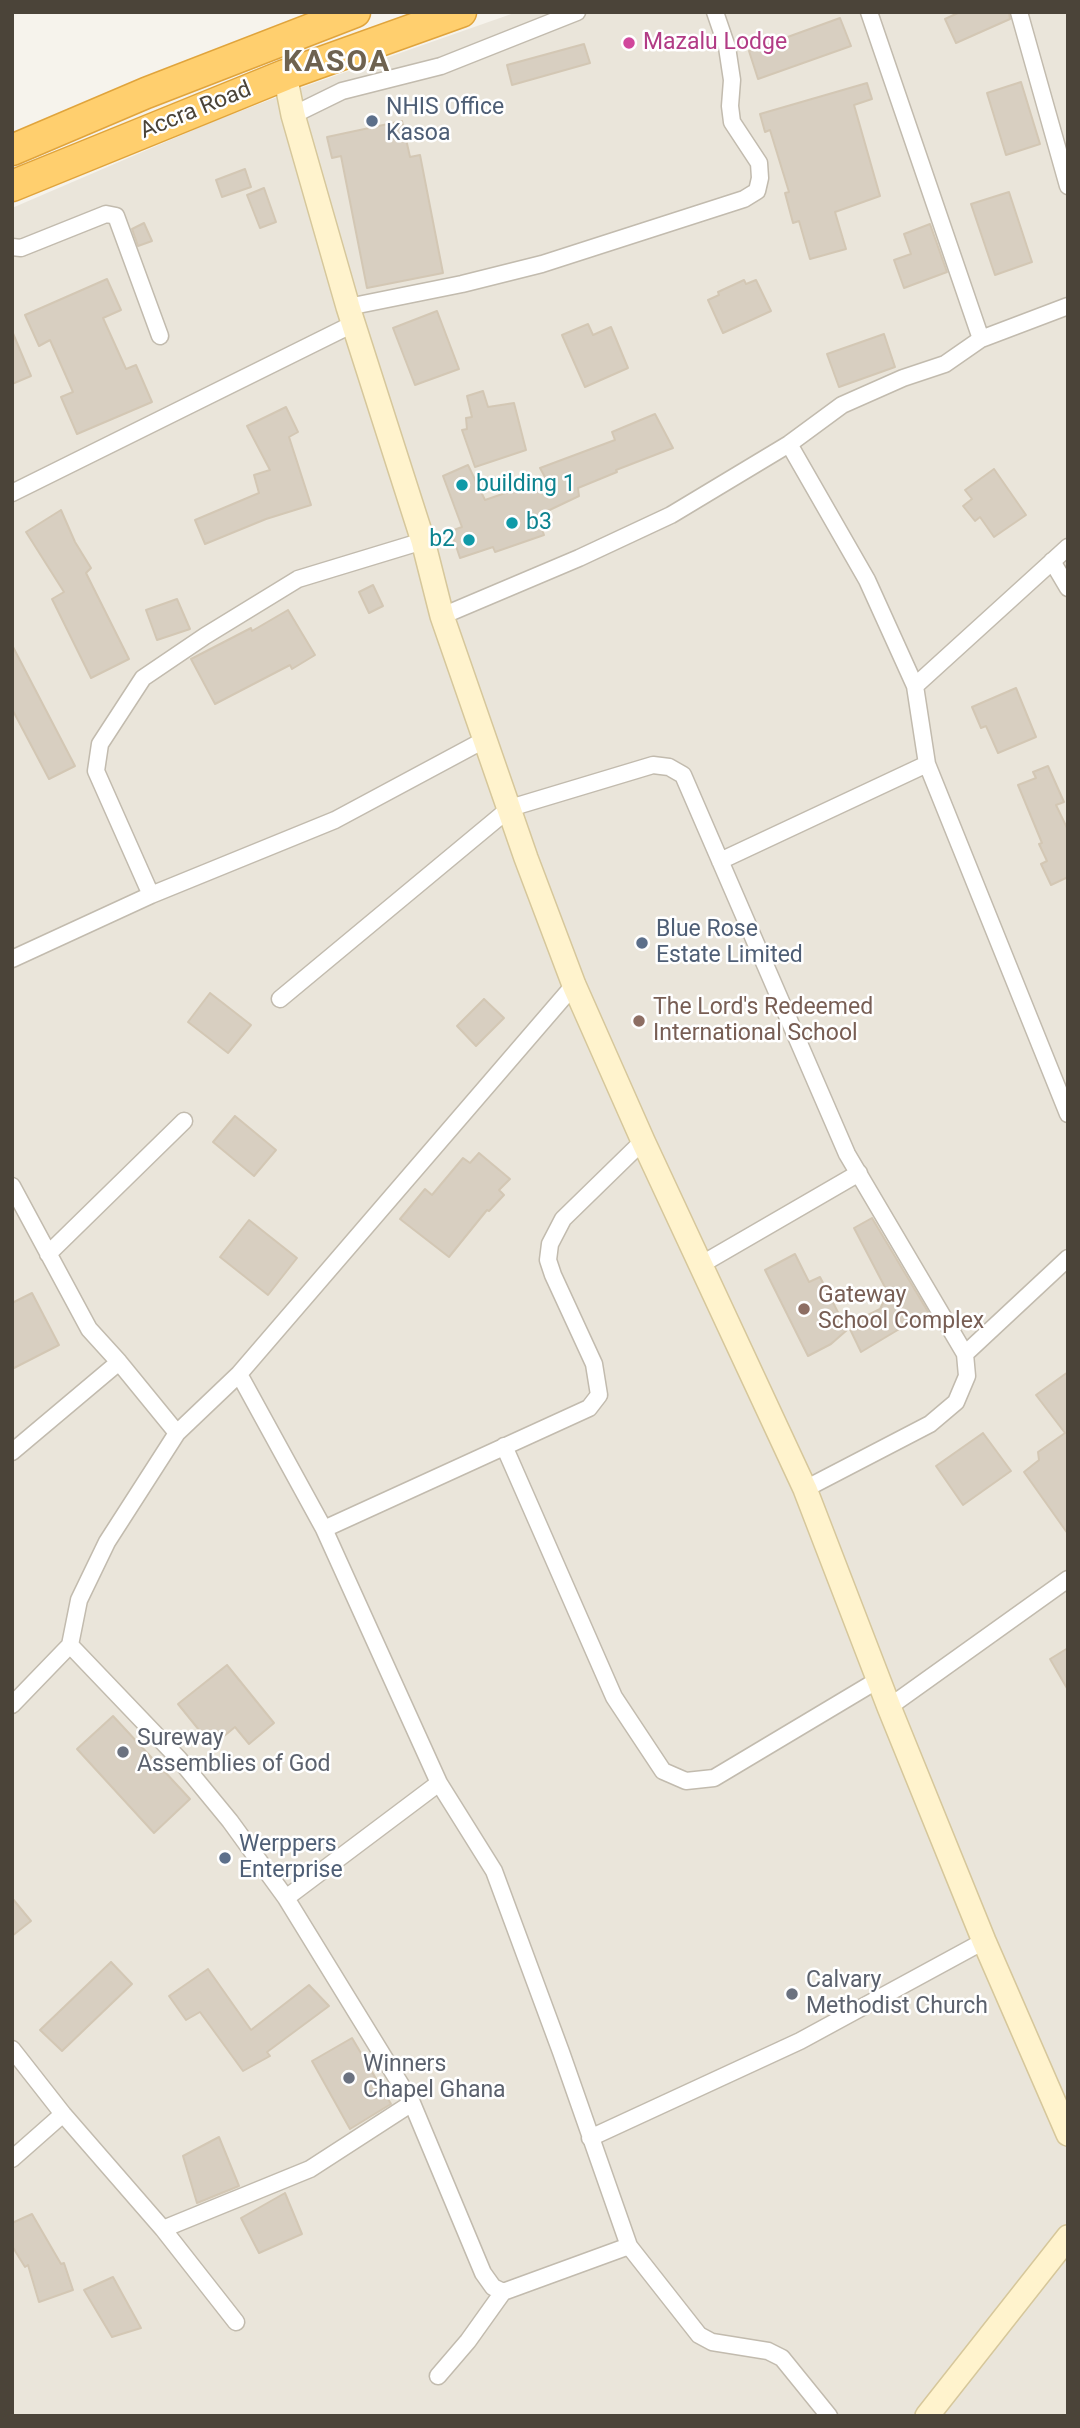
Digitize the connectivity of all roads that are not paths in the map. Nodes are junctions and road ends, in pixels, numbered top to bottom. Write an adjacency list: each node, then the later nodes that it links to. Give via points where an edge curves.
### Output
1 (355, 12): 7 (highway, Accra Road)
2 (461, 12): 8 (highway, Accra Road)
3 (577, 12): 9 (street, via 441,66 342,91)
4 (715, 12): 15 (street, via 727,47 732,122 759,163 757,191 542,264)
5 (869, 12): 17 (street)
6 (1019, 12): 11 (street)
7 (315, 19): 10 (highway, Accra Road)
8 (285, 75): 9 (street); 12 (highway, Accra Road)
9 (293, 114): 15 (street)
10 (12, 150)
11 (1068, 186)
12 (12, 187)
13 (12, 247): 16 (street, via 21,248 106,214 116,216)
14 (1068, 306): 17 (street)
15 (352, 315): 19 (street); 20 (street)
16 (160, 336)
17 (981, 339): 18 (street, via 945,363 842,405)
18 (789, 444): 24 (street, via 671,515); 25 (street, via 867,580)
19 (12, 493)
20 (422, 541): 24 (street); 30 (street, via 298,579 143,678 100,744 96,771)
21 (1068, 548): 22 (street)
22 (1052, 561): 23 (street); 25 (street)
23 (1068, 588)
24 (442, 616): 26 (street)
25 (915, 687): 27 (street)
26 (485, 739): 28 (street); 30 (street, via 335,820)
27 (927, 764): 29 (street); 34 (street)
28 (510, 808): 29 (street, via 653,765 669,767 683,775); 32 (street); 33 (street)
29 (720, 861): 37 (street)
30 (151, 895): 31 (street)
31 (12, 959)
32 (574, 985): 36 (street); 44 (street)
33 (279, 999)
34 (1068, 1114)
35 (184, 1121): 39 (street)
36 (643, 1141): 41 (street); 46 (street, via 563,1219 550,1244 548,1260 593,1364 599,1395 589,1408)
37 (859, 1173): 41 (street); 42 (street)
38 (12, 1186): 39 (street)
39 (48, 1254): 43 (street, via 89,1329)
40 (1068, 1258): 42 (street)
41 (702, 1264): 48 (street)
42 (965, 1354): 48 (street, via 967,1376 956,1402 930,1424)
43 (119, 1362): 45 (street); 47 (street)
44 (239, 1374): 45 (street); 49 (street)
45 (177, 1433): 51 (street, via 107,1542 79,1600)
46 (504, 1446): 49 (street); 52 (street, via 614,1697 663,1771 686,1781 714,1778)
47 (12, 1452)
48 (805, 1489): 52 (street)
49 (324, 1529): 55 (street)
50 (1068, 1579): 54 (street)
51 (69, 1645): 53 (street); 56 (street, via 179,1759)
52 (878, 1681): 54 (street)
53 (12, 1705)
54 (889, 1707): 57 (street)
55 (439, 1783): 56 (street); 62 (street, via 494,1871)
56 (286, 1898): 59 (street)
57 (984, 1941): 61 (street); 62 (street, via 800,2040)
58 (12, 2049): 60 (street)
59 (412, 2103): 64 (street, via 310,2169); 67 (street, via 484,2273 493,2287)
60 (63, 2114): 63 (street); 64 (street)
61 (1068, 2134)
62 (590, 2138): 66 (street)
63 (12, 2159)
64 (163, 2229): 68 (street)
65 (1068, 2237): 71 (street)
66 (629, 2246): 67 (street); 70 (street, via 699,2335 782,2358)
67 (503, 2292): 69 (street)
68 (236, 2322)
69 (438, 2376)
70 (830, 2416)
71 (927, 2416)

